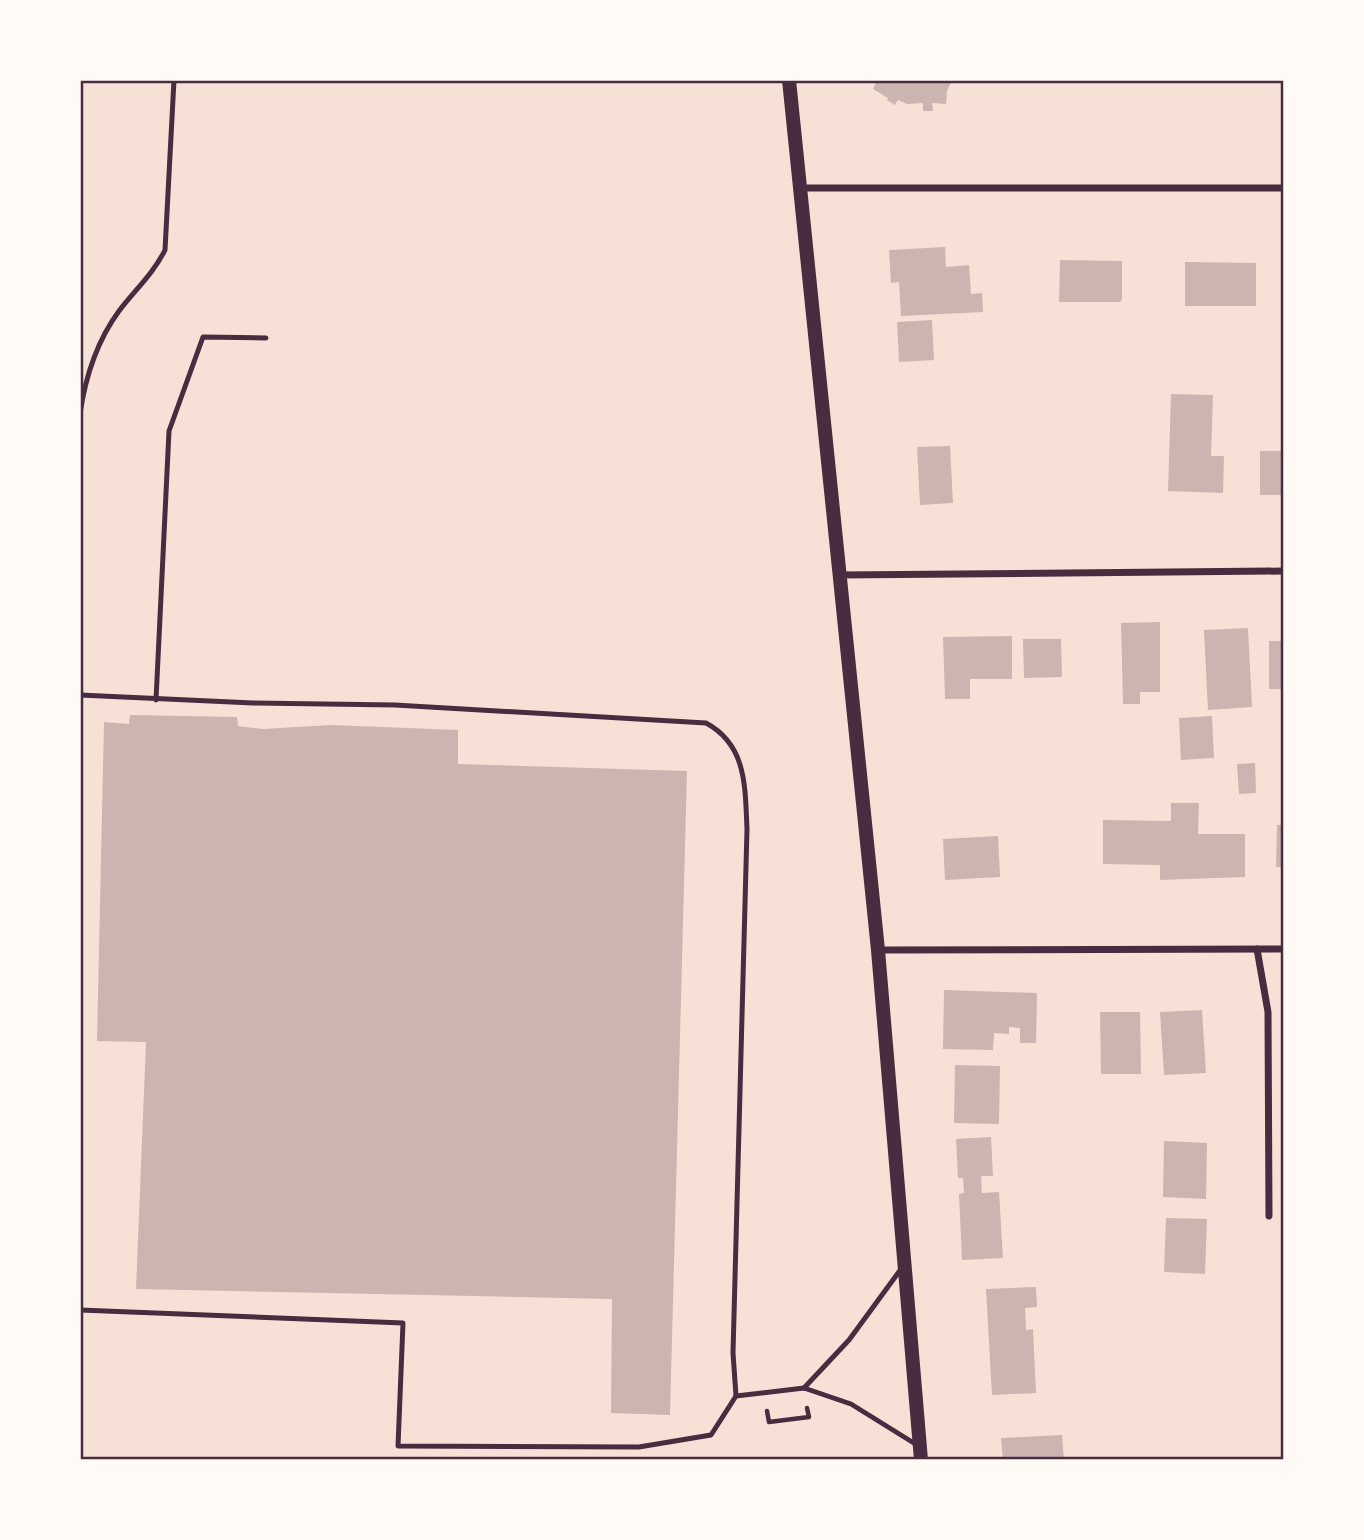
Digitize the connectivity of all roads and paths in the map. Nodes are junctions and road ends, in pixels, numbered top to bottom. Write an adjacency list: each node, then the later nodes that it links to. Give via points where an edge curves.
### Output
1 (174, 80): 6 (lane, via 165,250 117,313 93,359)
2 (789, 80): 3 (main road)
3 (801, 188): 4 (street); 8 (main road)
4 (1283, 188)
5 (266, 338): 10 (lane, via 203,337 169,431)
6 (80, 414)
7 (1283, 571): 8 (street)
8 (838, 575): 13 (main road)
9 (80, 695): 10 (lane)
10 (156, 700): 18 (lane, via 395,705 706,723 733,745 744,773 747,829 733,1353)
11 (1283, 948): 12 (street)
12 (1257, 949): 13 (street); 14 (street, via 1268,1012)
13 (878, 950): 15 (main road)
14 (1269, 1216)
15 (905, 1265): 17 (lane, via 849,1340); 19 (main road)
16 (80, 1311): 18 (lane, via 403,1323 398,1446 639,1447 711,1435)
17 (804, 1388): 18 (lane); 19 (lane, via 851,1404)
18 (736, 1396)
19 (920, 1453)

